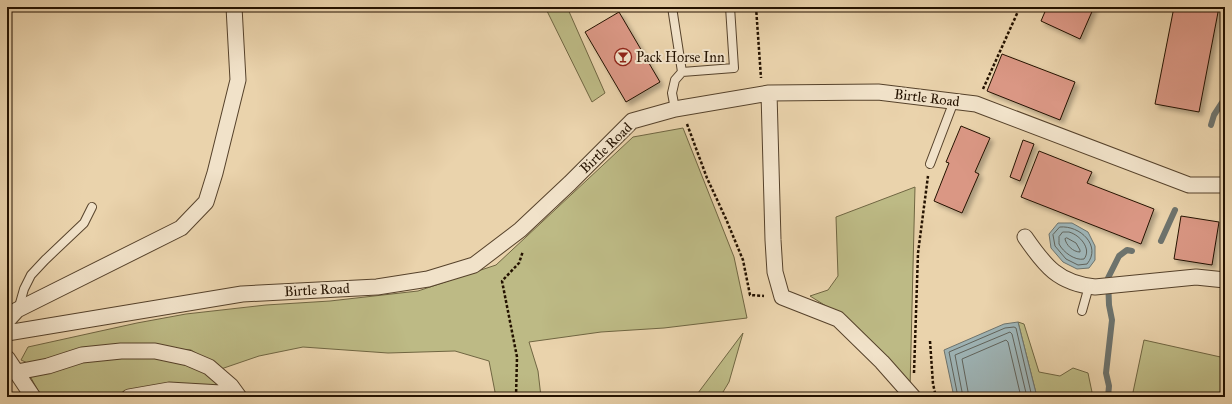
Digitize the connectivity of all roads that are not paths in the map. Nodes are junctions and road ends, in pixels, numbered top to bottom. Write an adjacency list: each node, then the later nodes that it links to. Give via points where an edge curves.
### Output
1 (234, 7): 15 (street, via 238,80 206,202 181,228)
2 (672, 7): 4 (lane)
3 (730, 7): 4 (lane, via 734,68)
4 (682, 72): 7 (lane, via 675,80 672,93)
5 (765, 94): 6 (street, Birtle Road, via 878,92); 7 (street, Birtle Road); 23 (street, via 774,272 782,297 838,319)
6 (954, 101): 8 (lane); 9 (street, Birtle Road, via 976,104 1189,185)
7 (678, 108): 16 (street, Birtle Road, via 632,121 520,230 474,265 428,278 377,287 242,294)
8 (930, 164)
9 (1225, 185)
10 (92, 206): 15 (lane, via 84,223 31,275)
11 (1025, 237): 13 (street, via 1053,272 1074,283)
12 (1225, 280): 13 (street, via 1196,277)
13 (1092, 287): 14 (lane)
14 (1082, 311)
15 (12, 315)
16 (7, 333)
17 (7, 358): 18 (street)
18 (17, 372): 19 (street); 22 (street, via 82,356 121,351 155,351 188,358 209,367 231,386)
19 (33, 397)
20 (129, 397): 21 (street, via 169,390 221,393)
21 (234, 397)
22 (239, 397)
23 (913, 397)

